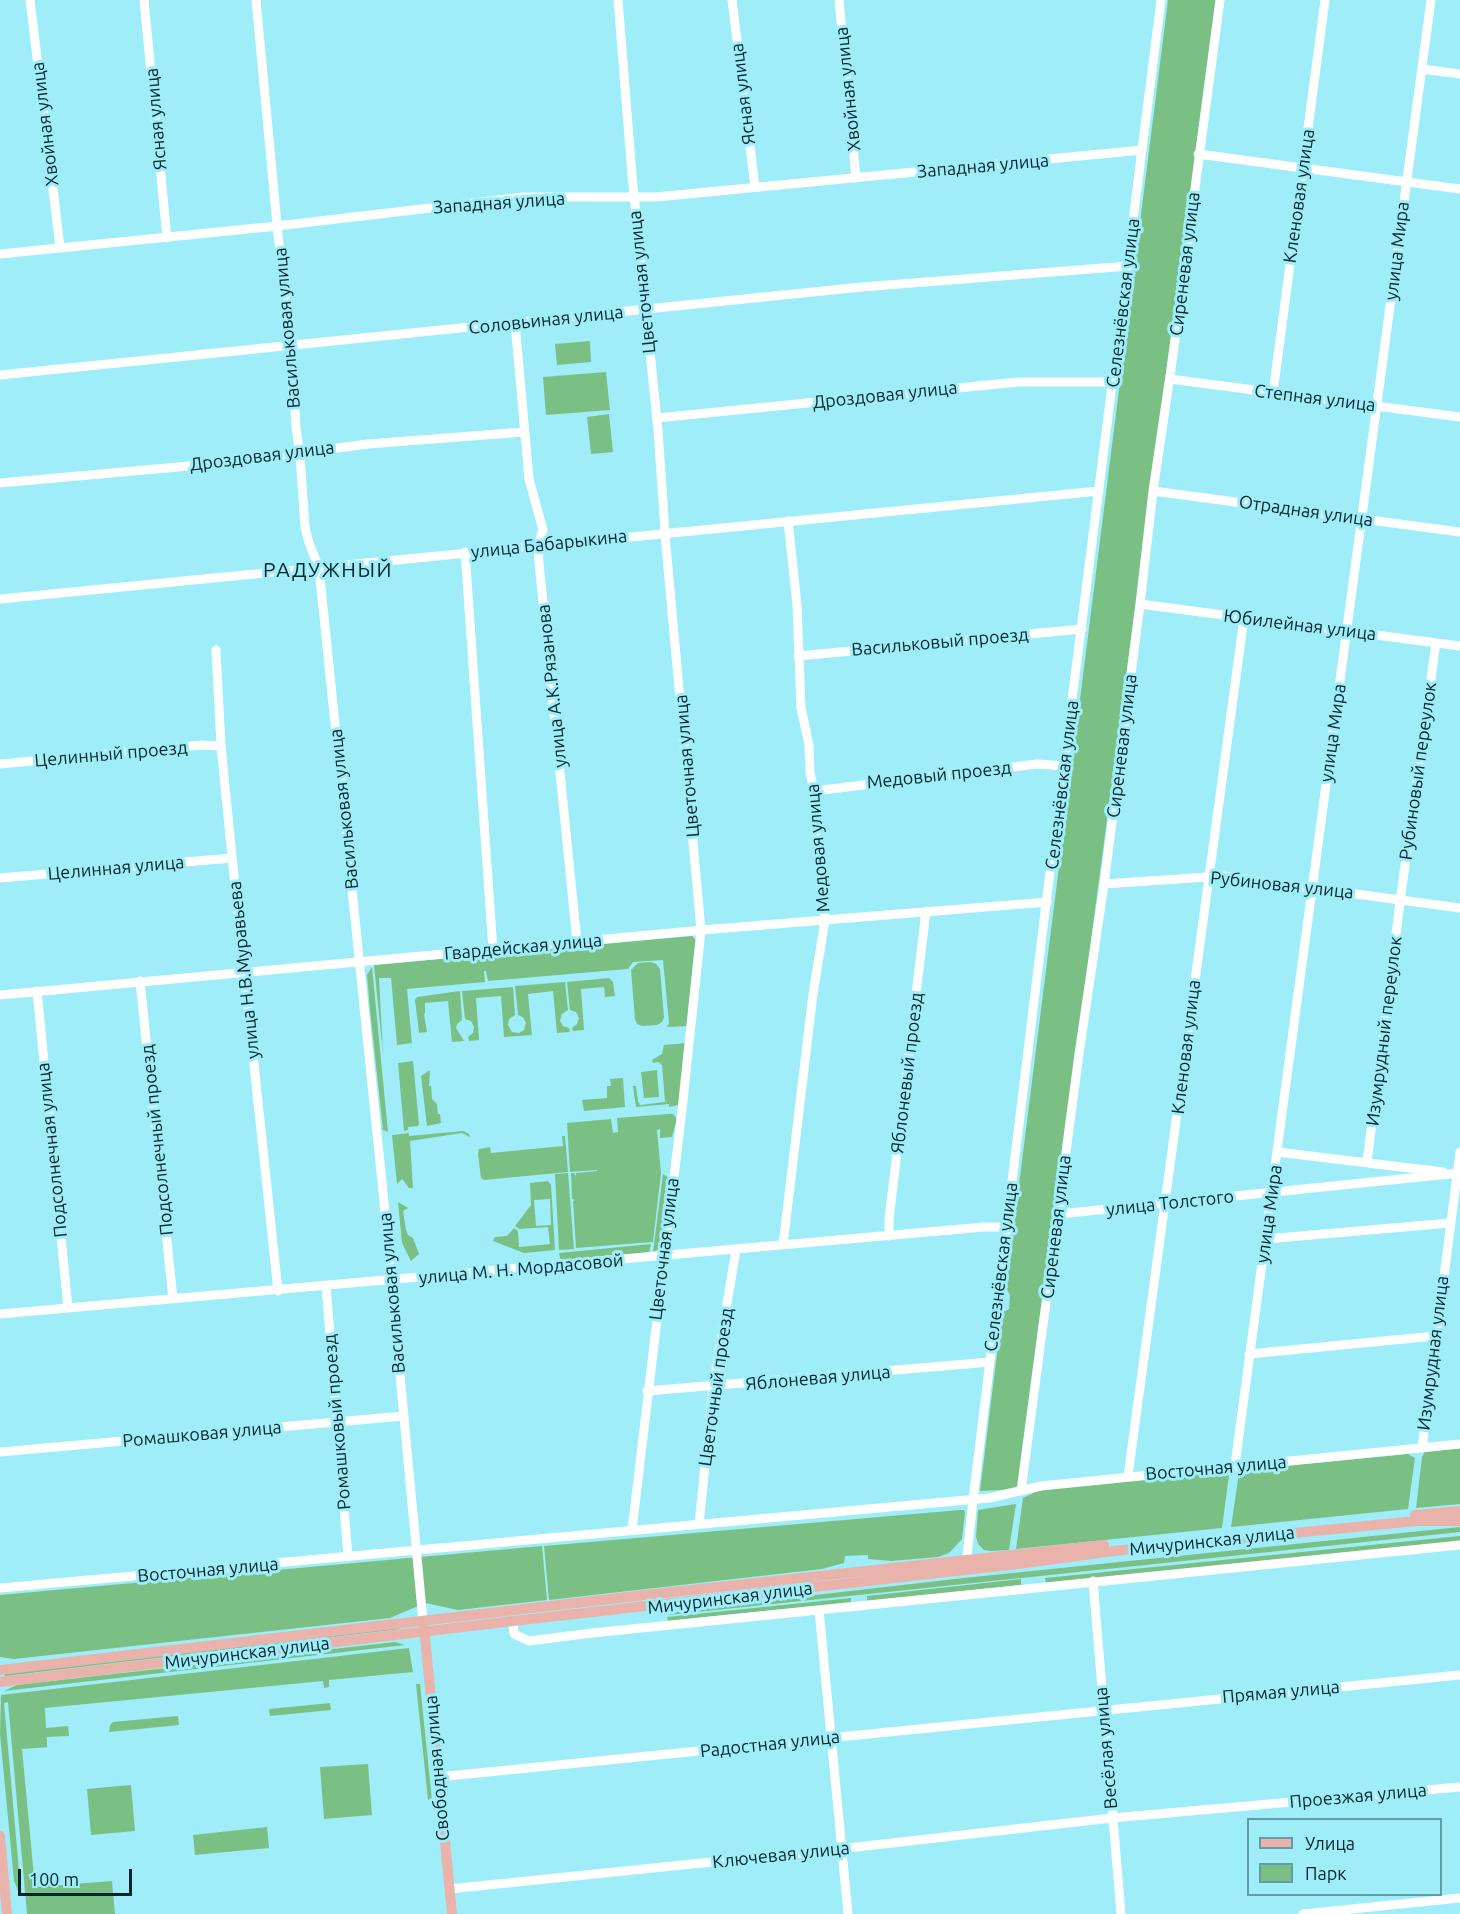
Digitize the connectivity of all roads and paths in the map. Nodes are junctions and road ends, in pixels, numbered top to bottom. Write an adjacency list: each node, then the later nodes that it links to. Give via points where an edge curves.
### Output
1 (30, 0): 23 (street, Хвойная улица)
2 (144, 0): 22 (street, Ясная улица)
3 (256, 0): 21 (street, Васильковая улица)
4 (618, 0): 20 (street, Цветочная улица)
5 (732, 0): 18 (street, Ясная улица)
6 (839, 0): 16 (street, Хвойная улица)
7 (1161, 0): 13 (street, Селезнёвская улица)
8 (1220, 0): 14 (street, Сиреневая улица)
9 (1325, 0): 15 (street, Кленовая улица)
10 (1431, 0): 11 (street, улица Мира)
11 (1422, 69): 12 (street); 17 (street, улица Мира)
12 (1460, 74)
13 (1142, 150): 16 (street, Западная улица); 25 (street, Селезнёвская улица)
14 (1198, 154): 15 (street); 30 (street, Сиреневая улица)
15 (1303, 168): 17 (street); 32 (street, Кленовая улица)
16 (856, 178): 18 (street, Западная улица)
17 (1406, 181): 19 (street); 33 (street, улица Мира)
18 (754, 187): 20 (street, Западная улица)
19 (1460, 189)
20 (634, 198): 21 (street, Западная улица, via 524,197); 26 (street, Цветочная улица)
21 (278, 226): 22 (street, Западная улица); 28 (street, Васильковая улица)
22 (167, 237): 23 (street, Западная улица)
23 (60, 247): 24 (street, Западная улица)
24 (0, 254)
25 (1128, 266): 26 (street, Соловьиная улица, via 906,283); 31 (street, Селезнёвская улица)
26 (644, 310): 27 (street, Соловьиная улица); 35 (street, Цветочная улица)
27 (515, 322): 28 (street, Соловьиная улица); 36 (street, улица А.К.Рязанова)
28 (291, 345): 29 (street, Соловьиная улица); 37 (street, Васильковая улица)
29 (0, 375)
30 (1170, 379): 32 (street, Степная улица); 40 (street, Сиреневая улица)
31 (1113, 382): 35 (street, Дроздовая улица, via 1018,382); 39 (street, Селезнёвская улица)
32 (1273, 393): 33 (street, Степная улица)
33 (1377, 406): 34 (street, Степная улица); 41 (street, улица Мира)
34 (1460, 417)
35 (657, 418): 44 (street, Цветочная улица)
36 (524, 432): 37 (street, Дроздовая улица, via 330,448); 45 (street, улица А.К.Рязанова, via 528,479 543,530)
37 (300, 456): 38 (street, Дроздовая улица); 47 (street, Васильковая улица, via 305,527)
38 (0, 483)
39 (1099, 491): 42 (street, улица Бабарыкина); 51 (street, Селезнёвская улица)
40 (1153, 491): 41 (street, Отрадная улица); 49 (street, Сиреневая улица)
41 (1361, 518): 43 (street, Отрадная улица); 52 (street, улица Мира)
42 (788, 521): 44 (street, улица Бабарыкина); 56 (street, Медовая улица)
43 (1460, 532)
44 (665, 533): 45 (street, улица Бабарыкина); 71 (street, Цветочная улица)
45 (538, 545): 46 (street, улица Бабарыкина); 72 (street, улица А.К.Рязанова)
46 (465, 552): 47 (street, улица Бабарыкина); 73 (street)
47 (319, 568): 48 (street, улица Бабарыкина); 74 (street, Васильковая улица)
48 (0, 599)
49 (1140, 604): 50 (street, Юбилейная улица); 64 (street, Сиреневая улица)
50 (1244, 618): 52 (street, Юбилейная улица); 62 (street, Кленовая улица)
51 (1082, 630): 56 (street, Васильковый проезд); 59 (street, Селезнёвская улица)
52 (1347, 630): 53 (street, Юбилейная улица); 65 (street, улица Мира)
53 (1436, 643): 54 (street, Юбилейная улица); 66 (street, Рубиновый переулок)
54 (1460, 646)
55 (216, 650): 57 (street, улица Н.В.Муравьева)
56 (798, 656): 60 (street, Медовая улица, via 801,708)
57 (221, 746): 58 (street, Целинный проезд); 61 (street, улица Н.В.Муравьева)
58 (0, 764)
59 (1064, 766): 60 (street, Медовый проезд, via 1037,764); 67 (street, Селезнёвская улица)
60 (814, 790): 70 (street, Медовая улица)
61 (232, 858): 63 (street, Целинная улица); 75 (street, улица Н.В.Муравьева)
62 (1208, 876): 64 (street, Рубиновая улица); 65 (street, Рубиновая улица); 84 (street, Кленовая улица)
63 (0, 878)
64 (1104, 884): 85 (street, Сиреневая улица)
65 (1312, 887): 66 (street, Рубиновая улица); 79 (street, улица Мира)
66 (1401, 899): 68 (street, Рубиновая улица); 81 (street, Изумрудный переулок)
67 (1047, 902): 69 (street, Гвардейская улица); 87 (street, Селезнёвская улица)
68 (1460, 908)
69 (926, 911): 70 (street, Гвардейская улица); 88 (street, Яблоневый проезд)
70 (825, 920): 71 (street, Гвардейская улица); 90 (street, Медовая улица)
71 (701, 930): 72 (street, Гвардейская улица); 92 (street, Цветочная улица)
72 (577, 942): 73 (street, Гвардейская улица)
73 (493, 950): 74 (street, Гвардейская улица)
74 (359, 962): 75 (street, Гвардейская улица); 93 (street, Васильковая улица)
75 (245, 972): 76 (street, Гвардейская улица); 95 (street, улица Н.В.Муравьева)
76 (140, 981): 77 (street, Гвардейская улица); 96 (street, Подсолнечный проезд)
77 (37, 991): 78 (street, Гвардейская улица); 97 (street, Подсолнечная улица)
78 (0, 994)
79 (1277, 1152): 81 (street); 83 (street, улица Мира)
80 (1460, 1152): 82 (street, Изумрудная улица)
81 (1367, 1162): 82 (street)
82 (1458, 1174): 83 (street, улица Толстого); 86 (street, Изумрудная улица)
83 (1272, 1192): 84 (street, улица Толстого); 89 (street, улица Мира)
84 (1165, 1203): 85 (street, улица Толстого); 110 (street, Кленовая улица)
85 (1059, 1214): 111 (street, Сиреневая улица)
86 (1450, 1223): 89 (street); 99 (street, Изумрудная улица)
87 (1006, 1227): 88 (street, улица М. Н. Мордасовой); 101 (street, Селезнёвская улица)
88 (889, 1236): 90 (street, улица М. Н. Мордасовой)
89 (1266, 1239): 100 (street, улица Мира)
90 (783, 1245): 91 (street, улица М. Н. Мордасовой)
91 (736, 1250): 92 (street, улица М. Н. Мордасовой); 102 (street, Цветочный проезд)
92 (663, 1256): 93 (street, улица М. Н. Мордасовой); 103 (street, Цветочная улица)
93 (391, 1280): 94 (street, улица М. Н. Мордасовой); 104 (street, Васильковая улица)
94 (326, 1286): 95 (street, улица М. Н. Мордасовой); 105 (street, Ромашковый проезд)
95 (278, 1290): 96 (street, улица М. Н. Мордасовой)
96 (173, 1299): 97 (street, улица М. Н. Мордасовой)
97 (68, 1308): 98 (street, улица М. Н. Мордасовой)
98 (0, 1314)
99 (1435, 1336): 100 (street); 107 (street, Изумрудная улица)
100 (1250, 1353): 109 (street, улица Мира)
101 (990, 1362): 102 (street, Яблоневая улица); 112 (street, Селезнёвская улица)
102 (713, 1387): 103 (street, Яблоневая улица); 115 (street, Цветочный проезд)
103 (647, 1391): 116 (street, Цветочная улица)
104 (403, 1416): 105 (street, Ромашковая улица); 118 (street, Васильковая улица)
105 (338, 1421): 108 (street, Ромашковая улица); 119 (street, Ромашковый проезд)
106 (1460, 1444): 107 (street, Восточная улица)
107 (1422, 1448): 109 (street, Восточная улица)
108 (0, 1452)
109 (1235, 1466): 110 (street, Восточная улица)
110 (1128, 1476): 111 (street, Восточная улица)
111 (1021, 1491): 112 (street, Восточная улица)
112 (973, 1500): 115 (street, Восточная улица); 120 (street, Селезнёвская улица)
113 (1460, 1511): 120 (main road, Мичуринская улица)
114 (1460, 1521): 120 (main road, Мичуринская улица, via 1416,1521)
115 (699, 1524): 116 (street, Восточная улица)
116 (632, 1530): 118 (street, Восточная улица)
117 (1460, 1545): 121 (street)
118 (416, 1550): 119 (street, Восточная улица); 124 (street, Васильковая улица)
119 (348, 1557): 122 (street, Восточная улица)
120 (966, 1565): 124 (main road, Мичуринская улица); 125 (main road, Мичуринская улица)
121 (1093, 1581): 123 (street); 130 (street, Весёлая улица)
122 (0, 1588)
123 (819, 1610): 125 (street, via 529,1641 514,1634); 131 (street)
124 (423, 1621): 126 (main road, Свободная улица); 127 (main road, Мичуринская улица)
125 (513, 1621): 126 (main road, Мичуринская улица)
126 (424, 1633): 129 (main road, Мичуринская улица); 132 (main road, Свободная улица)
127 (0, 1670)
128 (1460, 1675): 130 (street, Прямая улица)
129 (0, 1682)
130 (1102, 1710): 131 (street, Радостная улица); 134 (street, Весёлая улица)
131 (831, 1737): 132 (street, Радостная улица); 136 (street)
132 (438, 1777): 137 (main road, Свободная улица)
133 (1460, 1787): 134 (street, Проезжая улица)
134 (1112, 1818): 136 (street, Ключевая улица); 142 (street, Весёлая улица)
135 (0, 1836): 139 (main road)
136 (841, 1848): 137 (street, Ключевая улица); 141 (street)
137 (449, 1888): 140 (main road, Свободная улица)
138 (1460, 1898): 143 (street)
139 (7, 1914)
140 (452, 1914)
141 (848, 1914)
142 (1121, 1914)
143 (1303, 1914)

